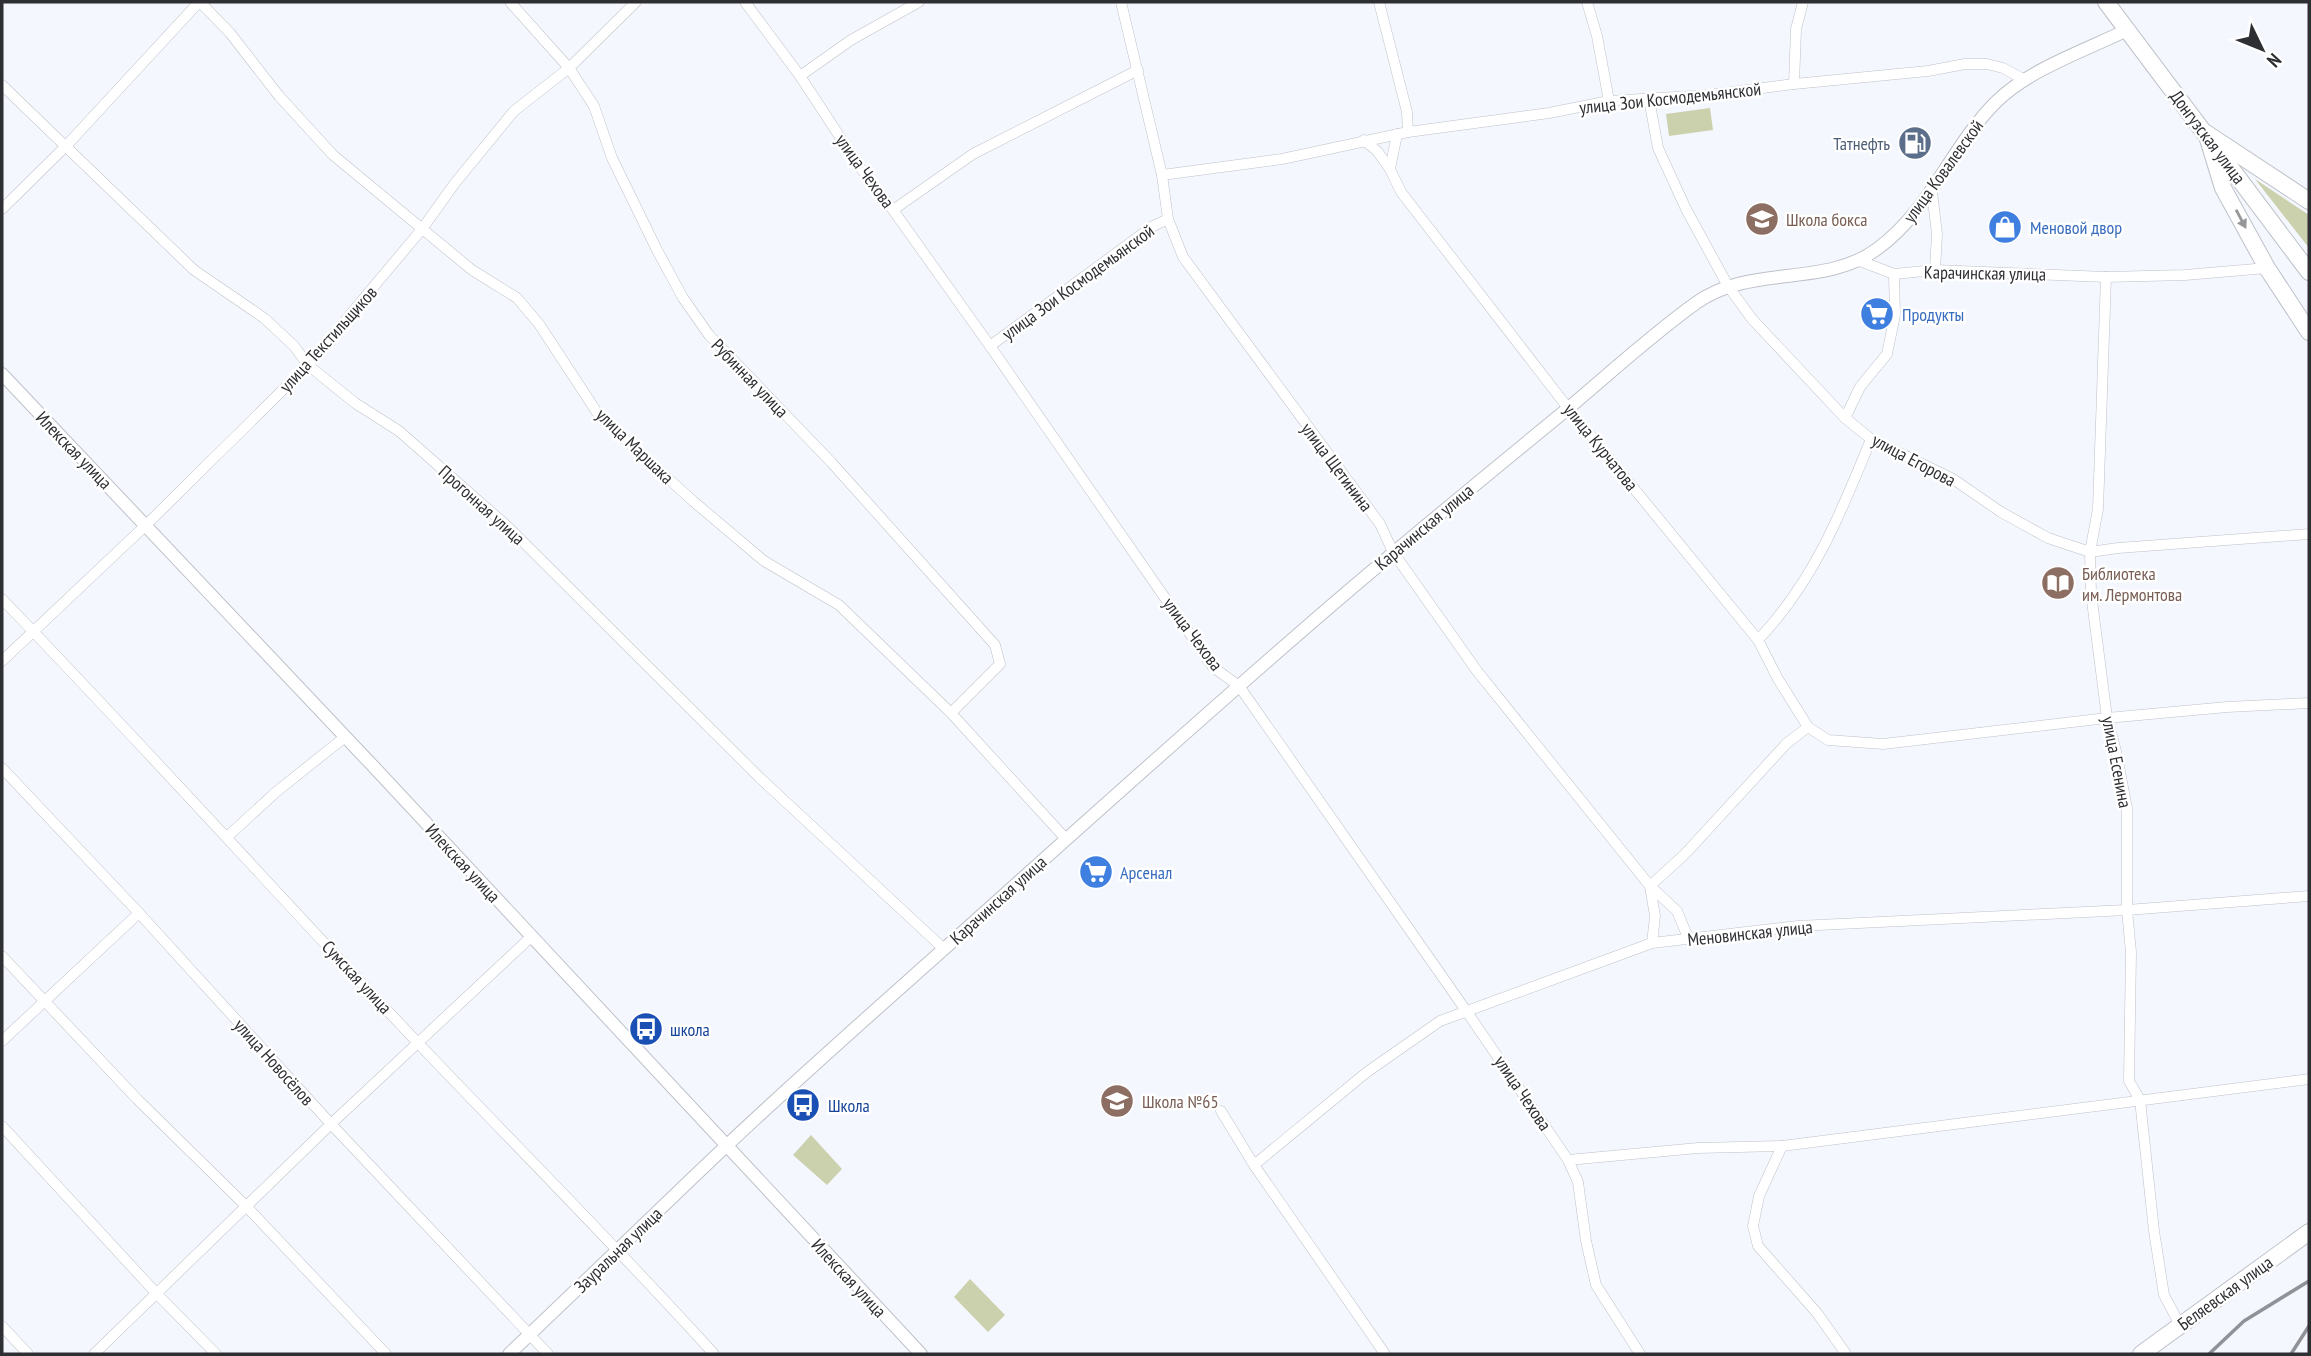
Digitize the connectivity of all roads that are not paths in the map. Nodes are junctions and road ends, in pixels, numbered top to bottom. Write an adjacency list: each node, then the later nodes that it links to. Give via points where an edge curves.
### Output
1 (199, 2): 24 (street); 32 (street, улица Маршака, via 333,155)
2 (510, 2): 12 (street, Рубинная улица)
3 (636, 2): 12 (street, улица Текстильщиков)
4 (745, 2): 14 (street, улица Чехова)
5 (919, 2): 14 (street, via 851,40)
6 (1121, 2): 13 (street, улица Щетинина)
7 (1379, 2): 20 (street)
8 (1587, 2): 19 (street)
9 (1803, 2): 16 (street, via 1796,29)
10 (2106, 2): 11 (main road, Донгузская улица)
11 (2127, 30): 15 (street); 21 (main road, Донгузская улица)
12 (569, 68): 32 (street, улица Текстильщиков, via 514,110); 57 (street, Рубинная улица, via 594,106 612,158 657,250 709,335 995,645 1000,664)
13 (1138, 70): 26 (street, улица Щетинина); 30 (street, via 972,154)
14 (800, 76): 30 (street, улица Чехова)
15 (2023, 79): 16 (street, улица Зои Космодемьянской, via 2003,68 1965,64); 27 (street, улица Ковалевской, via 1986,113)
16 (1794, 84): 18 (street, улица Зои Космодемьянской)
17 (2, 85): 24 (street, Прогонная улица)
18 (1649, 99): 19 (street, улица Зои Космодемьянской); 39 (street, улица Егорова, via 1658,148)
19 (1609, 101): 20 (street, улица Зои Космодемьянской)
20 (1408, 132): 22 (street, улица Зои Космодемьянской)
21 (2206, 133): 28 (main road); 34 (main road, one-way to 34, via 2224,188); 36 (main road, Донгузская улица)
22 (1397, 134): 23 (street, улица Зои Космодемьянской); 25 (street)
23 (1364, 140): 25 (street, улица Курчатова); 26 (street, улица Зои Космодемьянской, via 1282,159)
24 (66, 146): 29 (street); 42 (street, Прогонная улица, via 194,270 264,318)
25 (1390, 169): 44 (street, улица Курчатова, via 1401,191)
26 (1162, 175): 31 (street, улица Щетинина)
27 (1932, 192): 33 (street, улица Ковалевской, via 1901,228); 35 (street)
28 (2309, 201)
29 (2, 209)
30 (893, 210): 41 (street, улица Чехова)
31 (1168, 219): 41 (street, улица Зои Космодемьянской); 49 (street, улица Щетинина, via 1183,257 1380,524)
32 (422, 229): 42 (street, улица Текстильщиков); 57 (street, улица Маршака, via 472,270 517,298 600,417 764,561 839,606)
33 (1860, 261): 37 (street, Карачинская улица); 39 (street, Карачинская улица)
34 (2267, 268): 38 (street, Карачинская улица); 40 (main road)
35 (1935, 270): 37 (street, Карачинская улица); 38 (street, Карачинская улица)
36 (2309, 272)
37 (1895, 274): 45 (street, via 1895,315 1887,354 1860,387)
38 (2106, 276): 50 (street, улица Есенина, via 2098,509)
39 (1728, 286): 44 (street, Карачинская улица, via 1702,299 1653,336); 45 (street, улица Егорова, via 1752,319)
40 (2309, 332)
41 (989, 346): 55 (street, улица Чехова, via 1213,667)
42 (307, 365): 47 (street, улица Текстильщиков); 71 (street, Прогонная улица, via 399,430 506,526 760,778)
43 (2, 374): 47 (street, Илекская улица)
44 (1568, 408): 49 (street, Карачинская улица); 53 (street, улица Курчатова)
45 (1845, 418): 46 (street, улица Егорова)
46 (1871, 439): 50 (street, улица Егорова, via 1952,479 2048,538); 53 (street, via 1823,552 1779,618)
47 (146, 525): 52 (street, улица Текстильщиков); 60 (street, Илекская улица)
48 (2309, 534): 50 (street, улица Егорова)
49 (1394, 552): 55 (street, Карачинская улица); 64 (street, улица Щетинина, via 1478,671)
50 (2090, 552): 58 (street, улица Есенина)
51 (2, 599): 52 (street, Сумская улица)
52 (33, 631): 54 (street, улица Текстильщиков); 62 (street, Сумская улица)
53 (1758, 640): 59 (street, улица Курчатова)
54 (2, 661)
55 (1239, 686): 63 (street, Карачинская улица); 74 (street, улица Чехова)
56 (2309, 703): 58 (street)
57 (951, 713): 63 (street, улица Маршака)
58 (2107, 718): 59 (street, via 1884,744 1828,740); 66 (street, улица Есенина, via 2127,808)
59 (1808, 727): 64 (street, via 1787,743)
60 (345, 737): 62 (street); 68 (street, Илекская улица)
61 (2, 768): 67 (street, улица Новосёлов)
62 (227, 836): 76 (street, Сумская улица)
63 (1066, 839): 71 (street, Карачинская улица)
64 (1650, 886): 69 (street, улица Щетинина, via 1677,911); 70 (street, via 1655,916)
65 (2309, 897): 66 (street, Меновинская улица)
66 (2127, 910): 69 (street, Меновинская улица, via 1798,926); 78 (street, улица Есенина, via 2132,952 2129,1081)
67 (139, 913): 73 (street); 80 (street, улица Новосёлов)
68 (531, 937): 76 (street); 82 (street, Илекская улица)
69 (1689, 940): 70 (street, Меновинская улица)
70 (1652, 943): 74 (street, Меновинская улица)
71 (944, 949): 82 (street, Карачинская улица)
72 (2, 956): 73 (street)
73 (43, 1001): 75 (street); 86 (street)
74 (1468, 1012): 84 (street, улица Чехова); 85 (street, Меновинская улица, via 1440,1021 1367,1072)
75 (2, 1041)
76 (419, 1044): 80 (street); 88 (street, Сумская улица)
77 (2309, 1079): 78 (street)
78 (2140, 1100): 83 (street); 90 (street, улица Есенина, via 2164,1295)
79 (1221, 1111): 85 (street)
80 (331, 1124): 86 (street); 92 (street, улица Новосёлов)
81 (2, 1126): 89 (street)
82 (726, 1146): 88 (street, Зауральная улица); 100 (street, Илекская улица)
83 (1782, 1146): 84 (street); 103 (street, via 1759,1196 1753,1226 1758,1246)
84 (1568, 1160): 102 (street, улица Чехова, via 1578,1182 1596,1285)
85 (1254, 1165): 101 (street)
86 (246, 1206): 89 (street); 96 (street)
87 (2309, 1232): 90 (main road, Беляевская улица)
88 (619, 1250): 92 (street, Зауральная улица); 99 (street, Сумская улица)
89 (157, 1294): 94 (street); 95 (street)
90 (2180, 1325): 104 (main road, Беляевская улица)
91 (2, 1326): 93 (street)
92 (530, 1334): 97 (street, Зауральная улица); 98 (street, улица Новосёлов)
93 (28, 1354)
94 (94, 1354)
95 (216, 1354)
96 (386, 1354)
97 (509, 1354)
98 (548, 1354)
99 (714, 1354)
100 (921, 1354)
101 (1385, 1354)
102 (1640, 1354)
103 (1846, 1354)
104 (2141, 1354)

